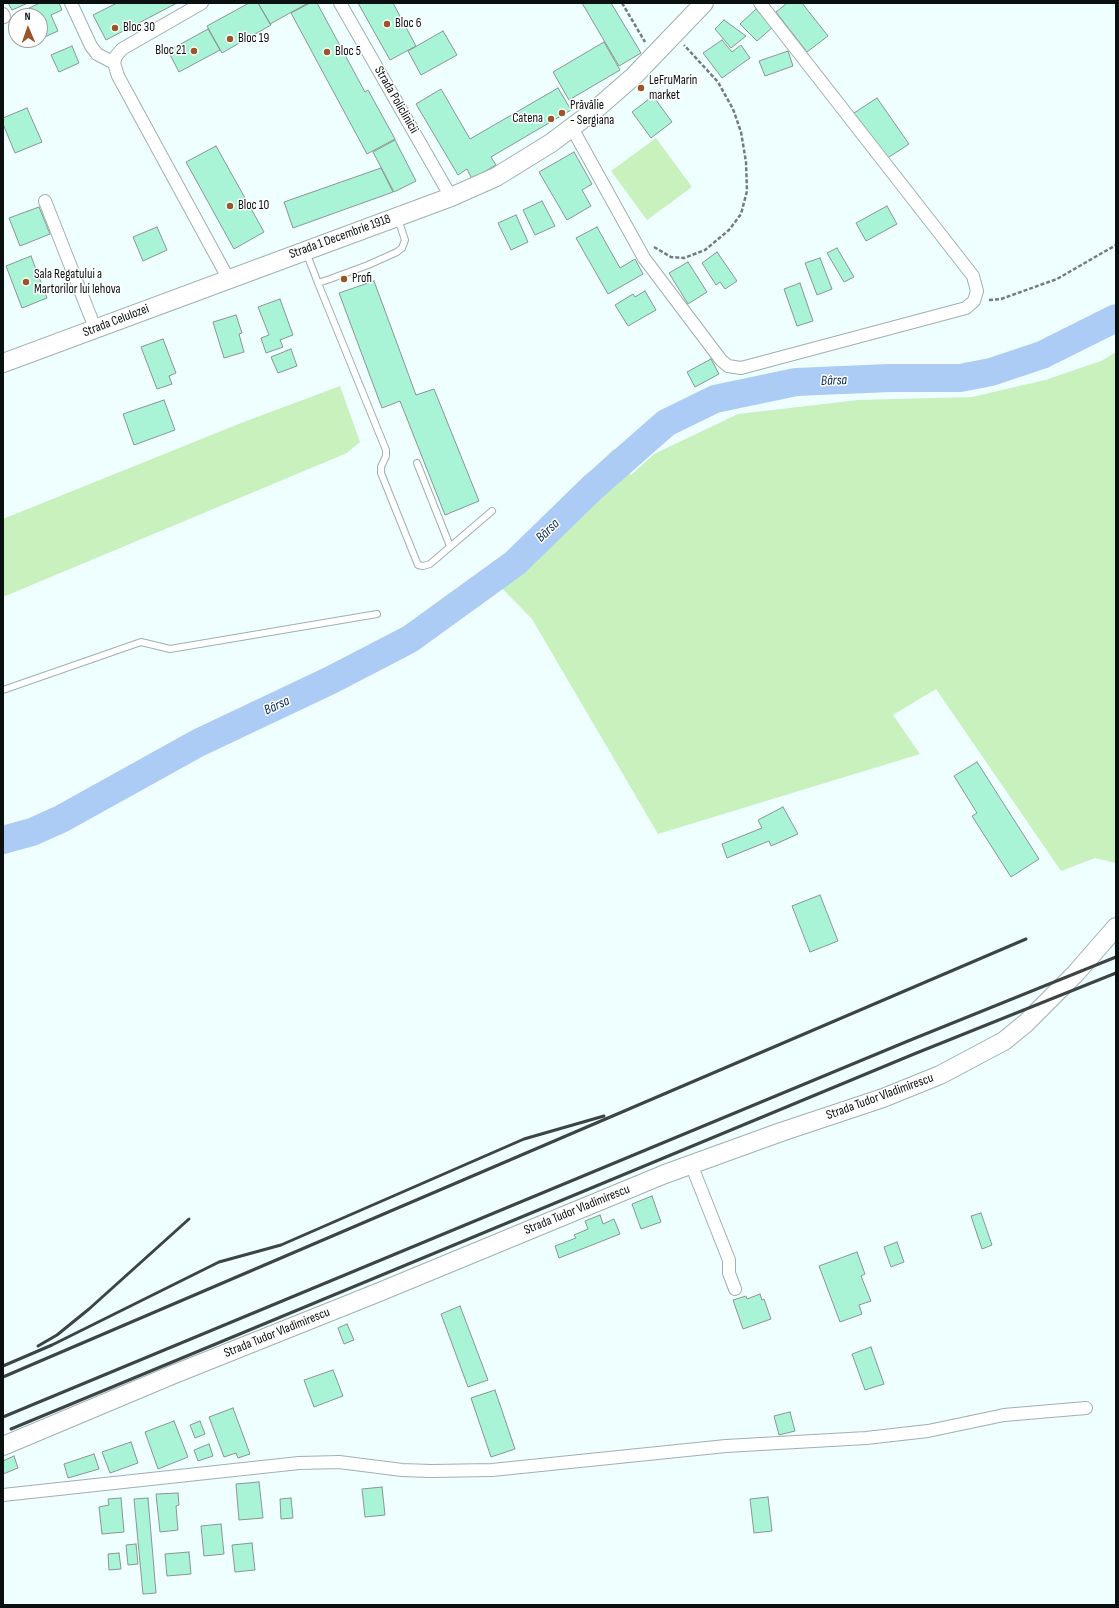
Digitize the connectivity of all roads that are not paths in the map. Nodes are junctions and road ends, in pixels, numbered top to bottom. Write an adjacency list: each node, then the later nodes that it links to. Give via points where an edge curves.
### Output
1 (71, 3): 6 (street, via 91,46 97,54)
2 (202, 3): 6 (street, via 122,49)
3 (340, 3): 8 (street, Strada Policlinicii)
4 (704, 3): 7 (main road, Strada 1 Decembrie 1918, via 615,93)
5 (760, 3): 7 (street, via 973,276 977,291 974,301 966,308 741,368 728,366 644,258)
6 (114, 63): 12 (street, via 118,76)
7 (572, 128): 8 (main road, Strada 1 Decembrie 1918, via 513,167)
8 (451, 197): 10 (main road, Strada 1 Decembrie 1918)
9 (45, 201): 14 (street)
10 (397, 216): 11 (main road, Strada 1 Decembrie 1918); 13 (lane, via 405,240 402,248)
11 (305, 250): 12 (main road, Strada 1 Decembrie 1918); 13 (lane)
12 (228, 278): 14 (main road, Strada Celulozei)
13 (318, 282): 18 (lane, via 386,450 381,473 415,561 418,565 430,564)
14 (95, 328): 15 (main road, Strada Celulozei)
15 (3, 363)
16 (417, 463): 18 (lane)
17 (492, 511): 18 (lane)
18 (450, 546)
19 (377, 614): 20 (lane, via 170,649 141,642)
20 (3, 690)
21 (1116, 927): 22 (main road, Strada Tudor Vladimirescu, via 1071,978 1026,1023 1004,1041 976,1057 883,1098)
22 (691, 1164): 23 (street, via 729,1260 729,1273); 25 (main road, Strada Tudor Vladimirescu)
23 (735, 1289)
24 (1086, 1408): 26 (street, via 1004,1415 928,1431 866,1438 726,1446 492,1470 409,1470 339,1462 271,1465)
25 (3, 1446)
26 (3, 1495)

